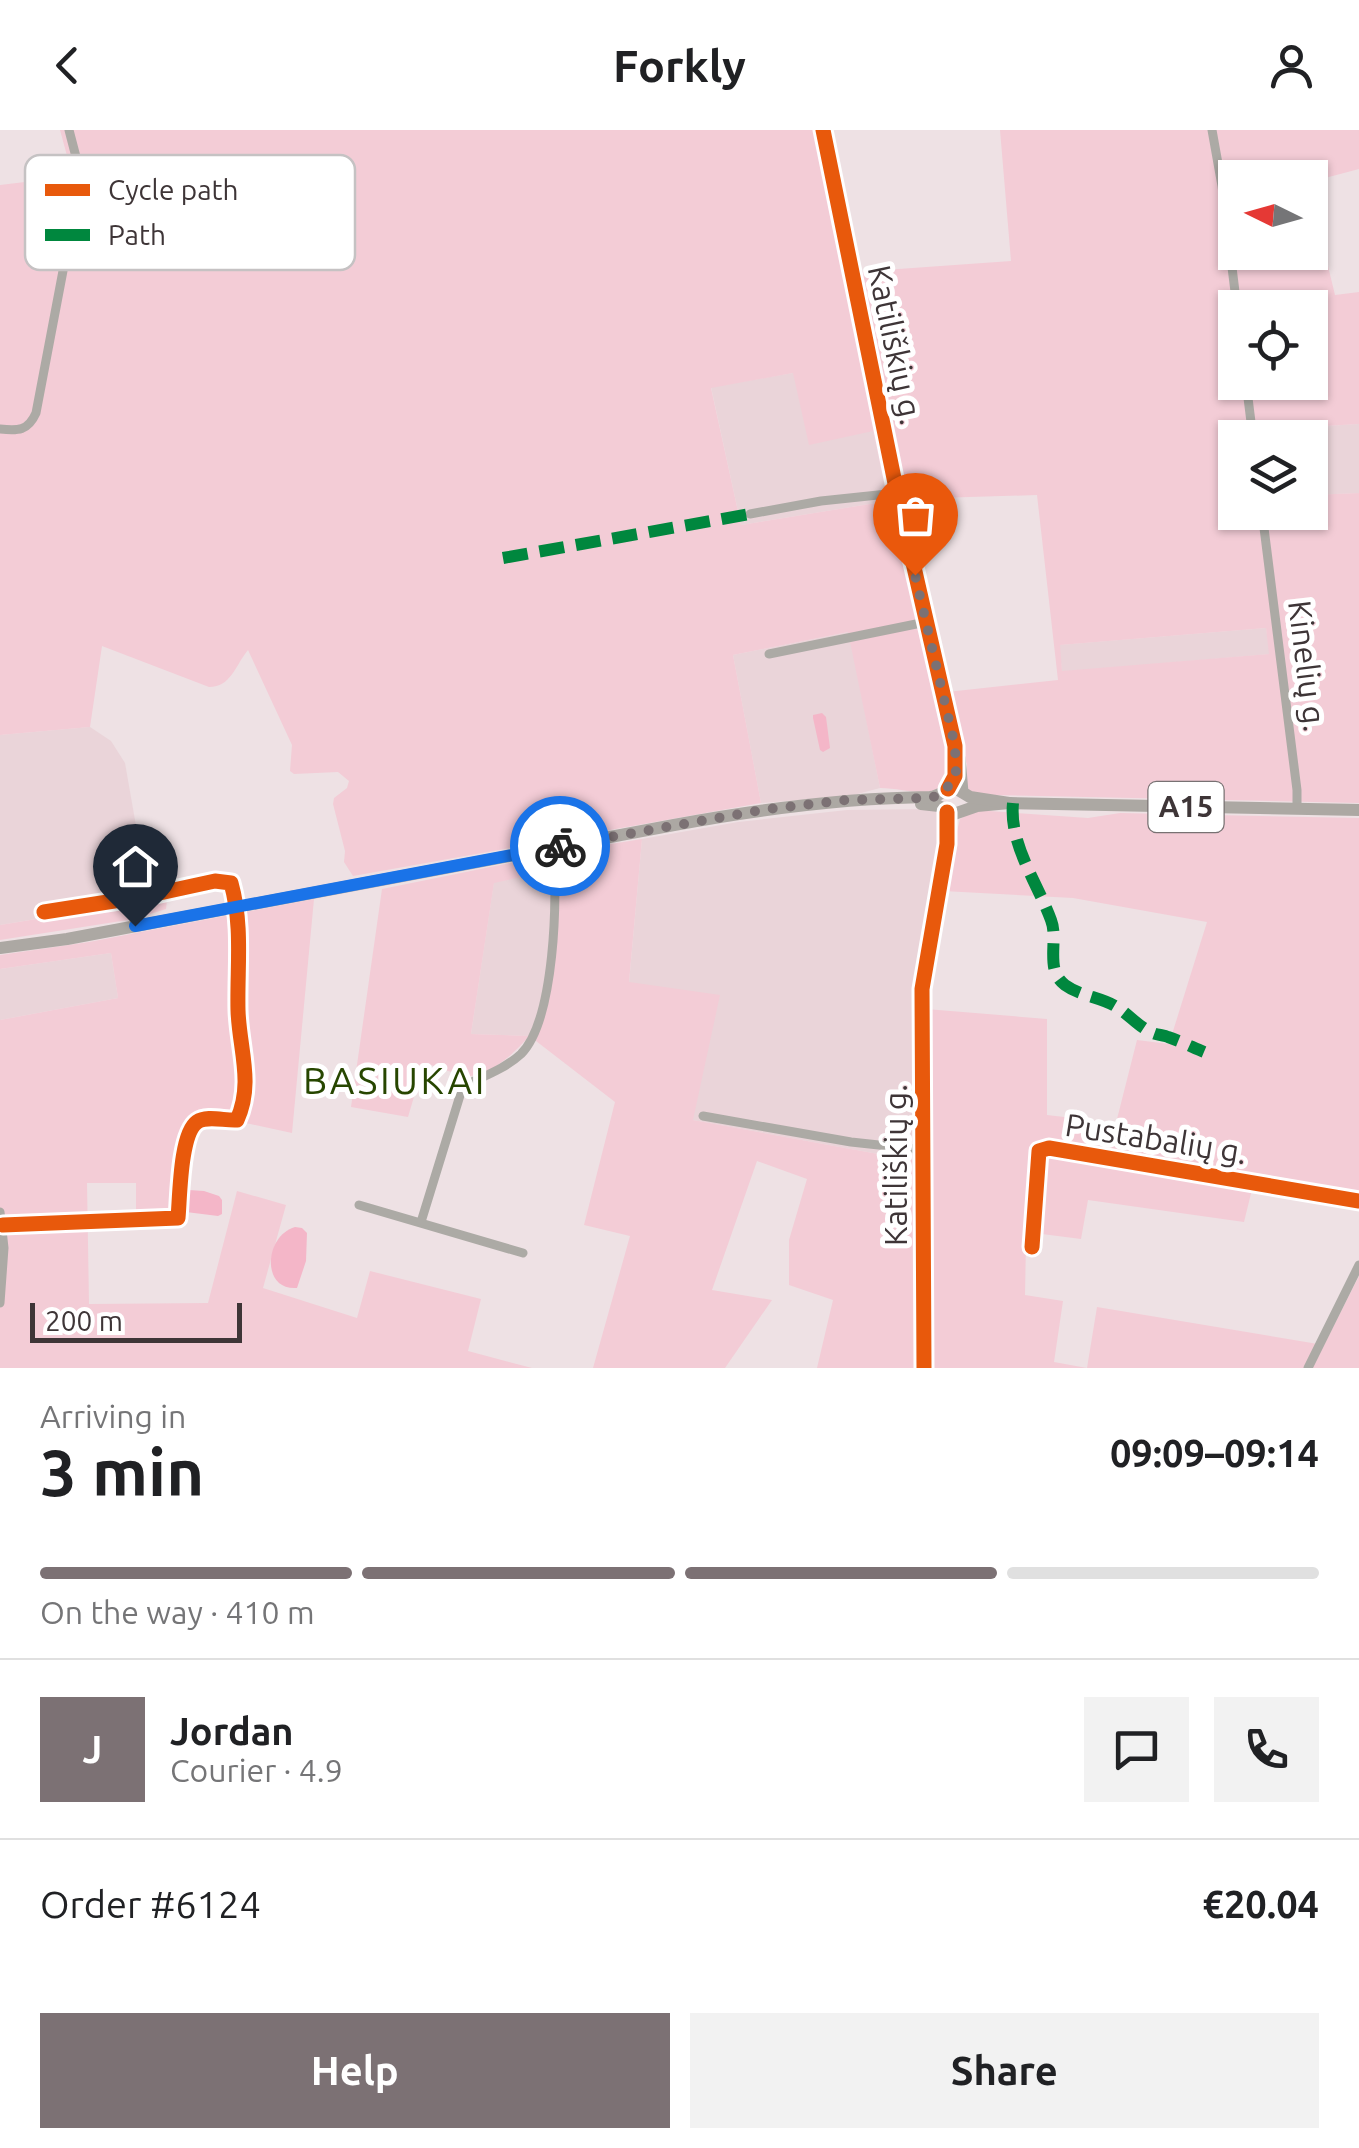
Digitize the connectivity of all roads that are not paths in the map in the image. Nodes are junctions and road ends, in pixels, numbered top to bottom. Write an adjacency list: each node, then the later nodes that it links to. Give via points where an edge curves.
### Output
1 (70, 130): 4 (street)
2 (823, 130): 8 (street, Katiliškių g.)
3 (1212, 130): 6 (street)
4 (76, 155)
5 (63, 270): 7 (street, via 36,413 22,430)
6 (1235, 290)
7 (0, 430)
8 (897, 493): 9 (street); 11 (street, Katiliškių g.)
9 (750, 514)
10 (1264, 530): 14 (street, Kinelių g.)
11 (926, 622): 12 (street); 13 (street, Katiliškių g., via 961,760)
12 (770, 654)
13 (954, 802): 14 (highway, A15); 16 (highway, A15, via 847,800); 21 (street, Katiliškių g., via 922,989)
14 (1296, 809): 15 (highway, A15)
15 (1359, 810)
16 (553, 848): 17 (highway, A15); 25 (street, via 555,916 535,1035 512,1062 462,1090)
17 (238, 907): 18 (street, via 231,884 215,881); 19 (highway, A15); 26 (street, via 245,1090 237,1120 198,1121 189,1132 178,1218)
18 (44, 912)
19 (0, 948)
20 (703, 1116): 21 (street)
21 (925, 1150): 31 (street, Katiliškių g.)
22 (1359, 1201): 27 (street, Pustabalių g., via 1049,1148 1040,1150)
23 (359, 1205): 25 (street)
24 (0, 1212): 26 (street)
25 (420, 1222): 28 (street)
26 (3, 1225): 30 (street)
27 (1032, 1247)
28 (523, 1253)
29 (1359, 1266): 32 (street)
30 (0, 1303)
31 (924, 1368)
32 (1308, 1368)

